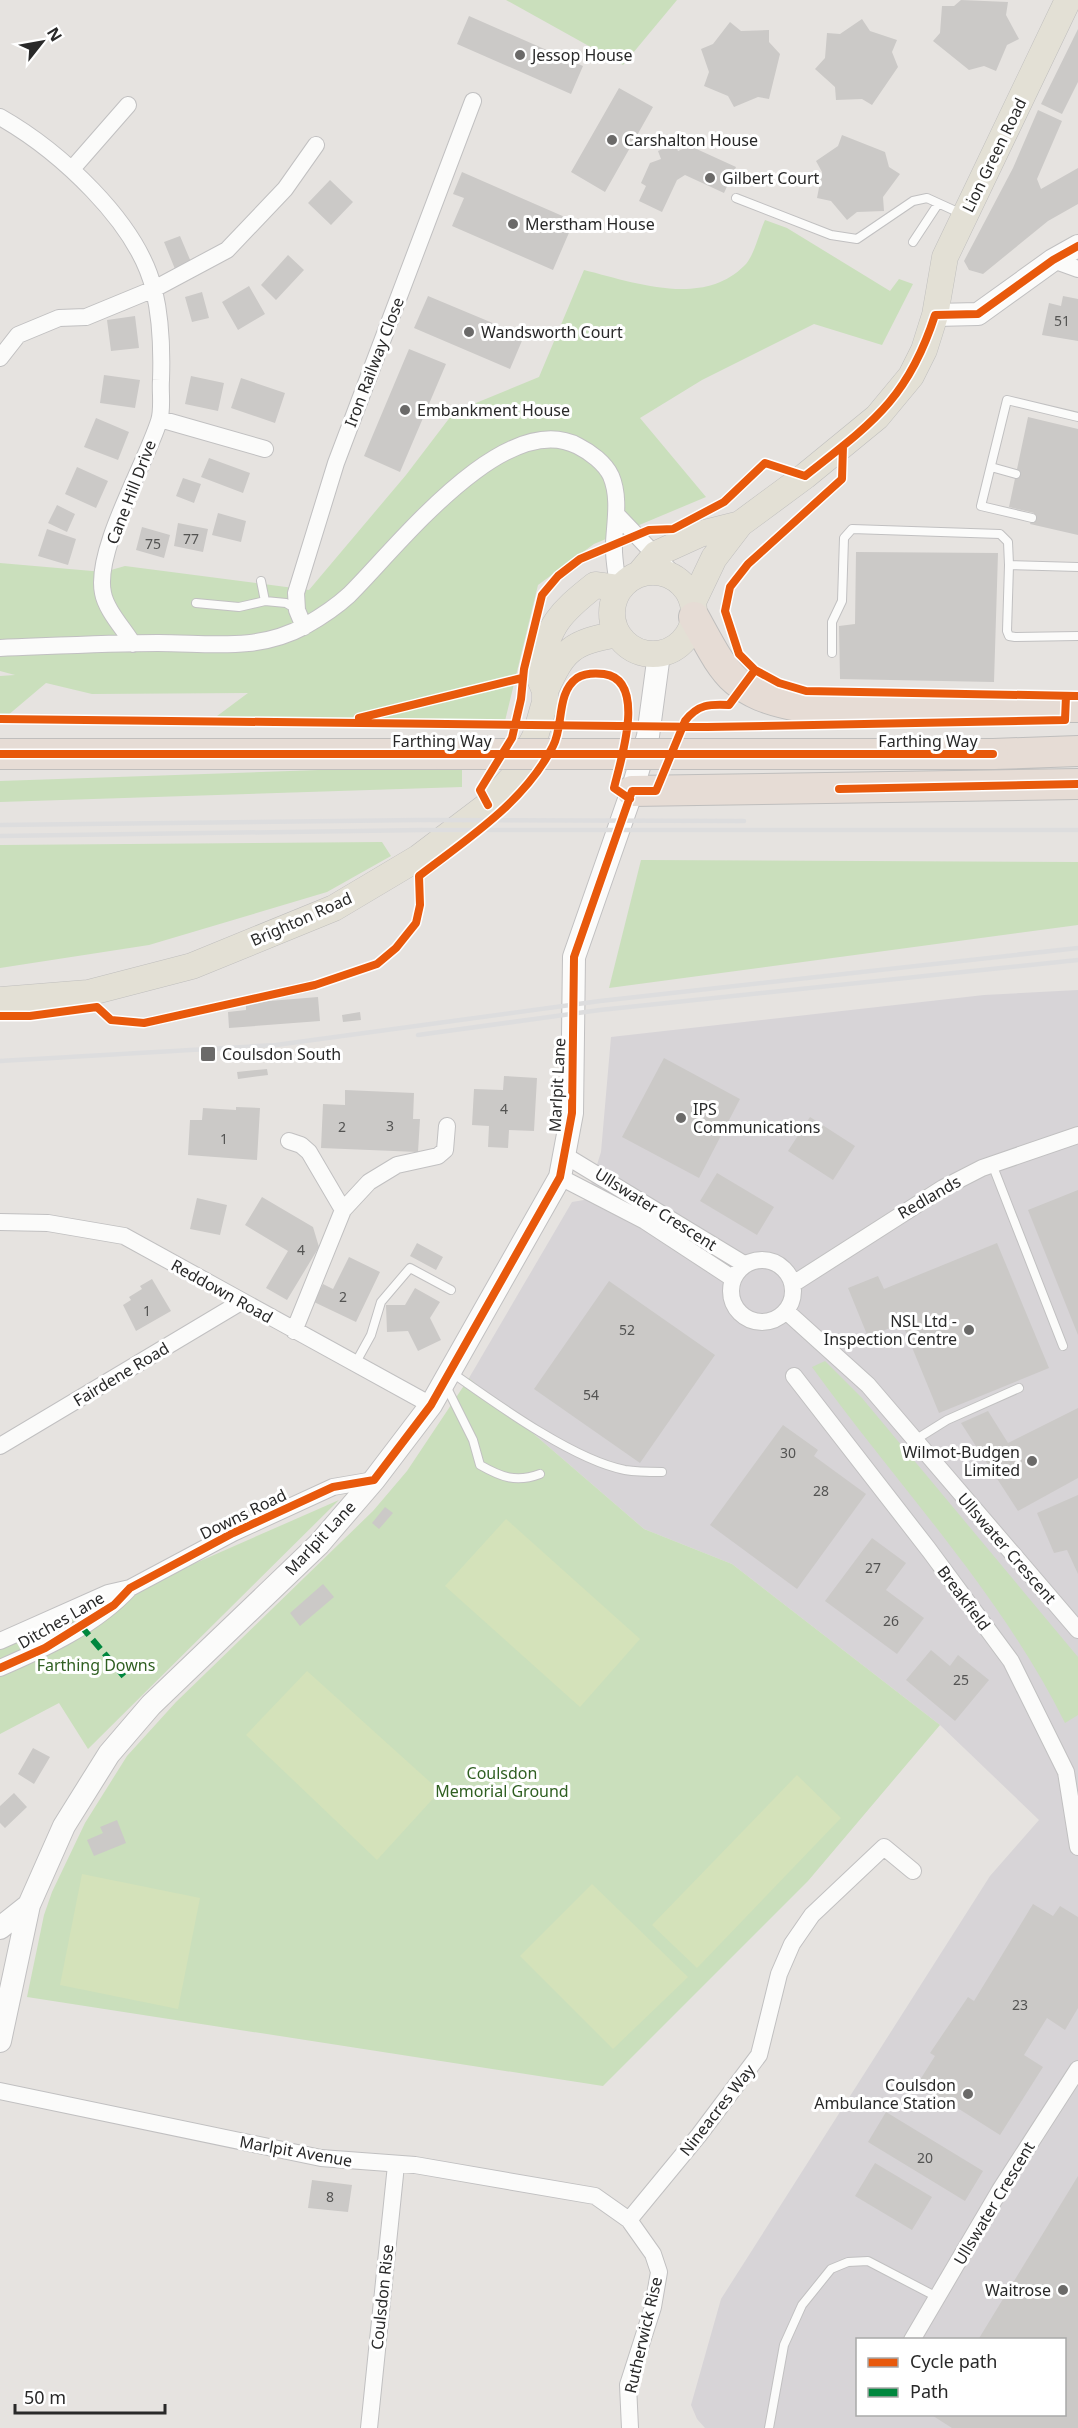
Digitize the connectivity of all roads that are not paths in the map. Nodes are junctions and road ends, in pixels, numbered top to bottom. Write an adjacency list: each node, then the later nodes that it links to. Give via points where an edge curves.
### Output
1 (1068, 0): 9 (main road, Lion Green Road)
2 (473, 101): 32 (street, Iron Railway Close, via 336,463 296,593)
3 (128, 105): 6 (street)
4 (0, 117): 6 (street, Cane Hill Drive)
5 (316, 145): 14 (street, via 285,189 227,250)
6 (72, 169): 14 (street, Cane Hill Drive, via 132,242)
7 (736, 198): 8 (lane, via 831,235 857,239 913,201 927,198)
8 (938, 204): 9 (lane); 10 (lane)
9 (965, 215): 15 (main road, Lion Green Road, via 945,257)
10 (913, 242)
11 (1078, 246): 12 (main road)
12 (1053, 260): 13 (street); 15 (main road, via 978,314)
13 (1078, 269)
14 (154, 289): 16 (street, via 86,317 59,318 38,326 18,335); 18 (street, Cane Hill Drive, via 163,360)
15 (935, 315): 24 (main road, via 924,350 910,376 876,417 806,476)
16 (0, 358)
17 (1078, 417): 20 (lane, via 1007,400)
18 (160, 419): 19 (street); 37 (street, Cane Hill Drive, via 114,530 104,572 103,592)
19 (265, 449)
20 (991, 467): 21 (lane); 23 (lane, via 981,506)
21 (1016, 474)
22 (617, 515): 25 (street); 29 (street, via 614,546); 34 (street, via 611,476 592,453 568,440 545,438 510,448 452,489 347,596)
23 (1032, 518)
24 (740, 524): 25 (main road, via 700,534); 33 (main road, via 714,558)
25 (648, 563): 29 (main road); 33 (main road, via 679,580 688,590)
26 (1009, 565): 27 (lane); 36 (lane, via 1009,636); 39 (lane, via 1008,542 1000,534 852,530 844,538 842,600 832,621)
27 (1078, 567)
28 (261, 581): 30 (lane)
29 (618, 588): 35 (main road, via 611,611); 41 (main road, Brighton Road, via 595,585 567,607 551,628 536,669)
30 (266, 601): 31 (lane, via 239,607); 32 (lane, via 286,603)
31 (196, 603)
32 (297, 610): 34 (street, Iron Railway Close)
33 (693, 610): 40 (main road, via 686,637); 42 (highway, via 728,674 742,688 769,700 798,706)
34 (304, 627): 37 (street, via 249,645)
35 (617, 634): 40 (main road, via 635,650); 41 (main road, Brighton Road, via 574,645 557,664)
36 (1078, 636)
37 (133, 644): 38 (street)
38 (0, 648)
39 (832, 653)
40 (659, 654): 46 (main road, Marlpit Lane, via 648,736)
41 (544, 691): 47 (main road, Brighton Road, via 545,702 535,737 513,777 488,805)
42 (1078, 707)
43 (0, 754): 44 (highway, Farthing Way, bridge)
44 (1071, 754)
45 (1078, 784): 46 (highway)
46 (632, 791): 54 (main road, Marlpit Lane, via 574,957 572,1113)
47 (418, 867): 49 (main road, Brighton Road, via 321,914 192,966); 49 (lane, via 420,905 416,923 377,964 315,985 144,1023 111,1020)
48 (0, 1000): 49 (main road, Brighton Road)
49 (92, 1000)
50 (447, 1126): 55 (street, via 445,1150 438,1156 397,1165 369,1182)
51 (1078, 1135): 53 (street, Redlands)
52 (290, 1141): 55 (street, via 309,1152)
53 (992, 1164): 59 (street, Redlands, via 904,1211); 64 (lane)
54 (563, 1166): 57 (street, Ullswater Crescent); 58 (street, Ullswater Crescent); 67 (main road, Marlpit Lane)
55 (343, 1210): 63 (street)
56 (0, 1222): 61 (street, Reddown Road, via 48,1222 124,1236)
57 (744, 1264): 58 (street); 59 (street, via 774,1261)
58 (732, 1278): 62 (street, via 730,1288 735,1307 750,1320 770,1322)
59 (793, 1284): 62 (street)
60 (451, 1290): 65 (lane, via 410,1268 381,1302 371,1335)
61 (241, 1302): 63 (street, Reddown Road); 71 (street, Fairdene Road)
62 (786, 1311): 70 (street, Ullswater Crescent, via 868,1385)
63 (294, 1331): 65 (street, Reddown Road)
64 (1063, 1346)
65 (355, 1365): 69 (street, Reddown Road)
66 (794, 1376): 79 (street, Breakfield, via 1011,1661 1066,1772)
67 (447, 1377): 69 (main road, Marlpit Lane); 72 (lane, via 584,1455 625,1470); 73 (lane, via 480,1465 500,1477 523,1480)
68 (1019, 1388): 70 (lane, via 946,1420)
69 (430, 1405): 74 (main road, Marlpit Lane)
70 (915, 1440): 76 (street, Ullswater Crescent)
71 (0, 1446)
72 (662, 1472)
73 (540, 1474)
74 (374, 1480): 75 (street, Downs Road, via 333,1487 233,1533); 81 (main road, Marlpit Lane, via 319,1544 129,1728 64,1826)
75 (130, 1588): 77 (street, Downs Road, via 108,1593); 78 (street, Ditches Lane, via 114,1605 45,1648)
76 (1078, 1630)
77 (0, 1641)
78 (0, 1668)
79 (1078, 1847)
80 (913, 1871): 88 (street, Nineacres Way, via 884,1847 812,1915 792,1944 779,1974 759,2055)
81 (29, 1905): 82 (main road); 83 (main road, Marlpit Lane)
82 (0, 1928)
83 (0, 2041)
84 (1078, 2069): 89 (street, Ullswater Crescent)
85 (0, 2091): 86 (street, Marlpit Avenue, via 321,2158)
86 (396, 2165): 87 (street, Marlpit Avenue, via 474,2173); 91 (street, Coulsdon Rise)
87 (595, 2196): 88 (street, Rutherwick Rise)
88 (629, 2220): 92 (street, Rutherwick Rise, via 653,2254 659,2272 653,2307 628,2385)
89 (937, 2297): 90 (street, Ullswater Crescent); 93 (lane, via 868,2261 848,2262 831,2269 802,2305 784,2345)
90 (913, 2338)
91 (369, 2428)
92 (630, 2428)
93 (769, 2428)

